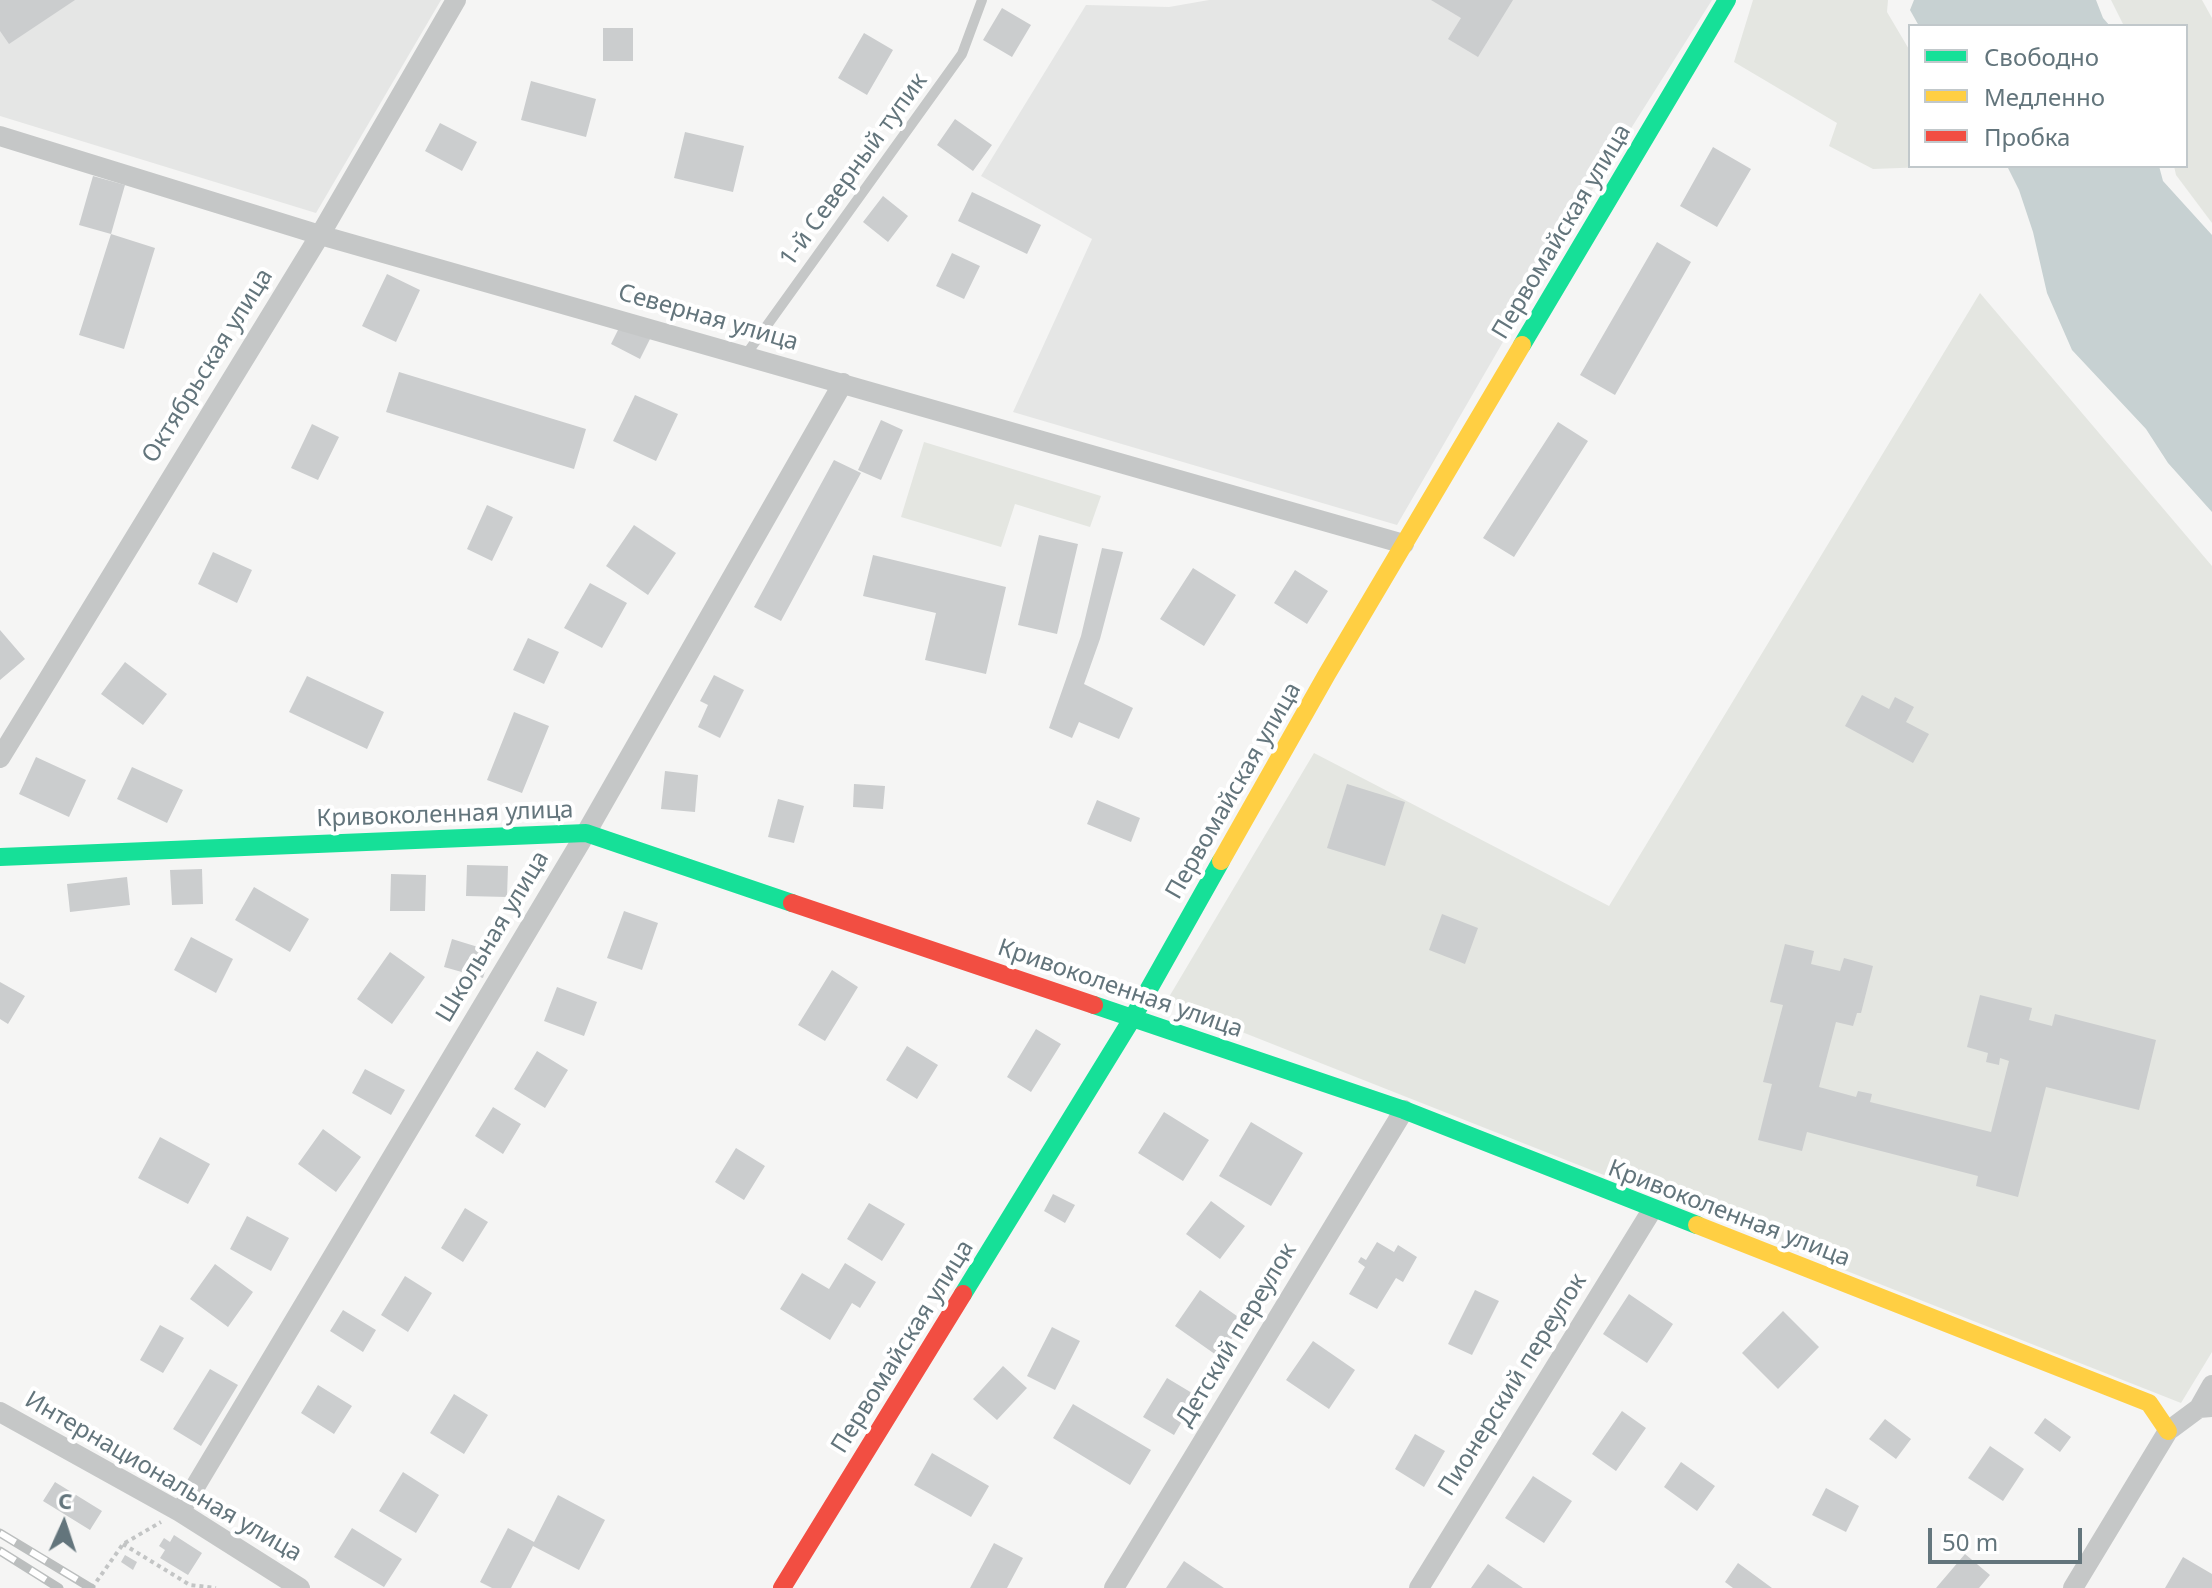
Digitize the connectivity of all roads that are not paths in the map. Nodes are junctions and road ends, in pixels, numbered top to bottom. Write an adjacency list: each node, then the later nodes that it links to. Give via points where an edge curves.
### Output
1 (456, 0): 5 (street, Октябрьская улица)
2 (982, 0): 6 (lane, 1-й Северный тупик, via 962,54)
3 (1723, 6): 8 (street, Первомайская улица)
4 (0, 136): 5 (street, Северная улица)
5 (320, 235): 6 (street, Северная улица); 9 (street, Октябрьская улица)
6 (745, 356): 7 (street, Северная улица)
7 (843, 383): 8 (street, Северная улица); 10 (street, Школьная улица)
8 (1404, 544): 12 (street, Первомайская улица)
9 (0, 758)
10 (586, 833): 11 (street, Кривоколенная улица); 12 (street, Кривоколенная улица); 19 (street, Школьная улица)
11 (0, 857)
12 (1132, 1019): 13 (street, Кривоколенная улица); 21 (street, Первомайская улица)
13 (1404, 1110): 14 (street, Кривоколенная улица); 22 (street, Детский переулок)
14 (1652, 1210): 18 (street, Кривоколенная улица, via 2149,1403); 23 (street, Пионерский переулок)
15 (2212, 1385): 16 (street)
16 (2205, 1407): 18 (street)
17 (0, 1412): 19 (street, Интернациональная улица)
18 (2168, 1431): 24 (street)
19 (180, 1512): 20 (street, Интернациональная улица)
20 (300, 1588)
21 (782, 1588)
22 (1114, 1588)
23 (1419, 1588)
24 (2073, 1588)

